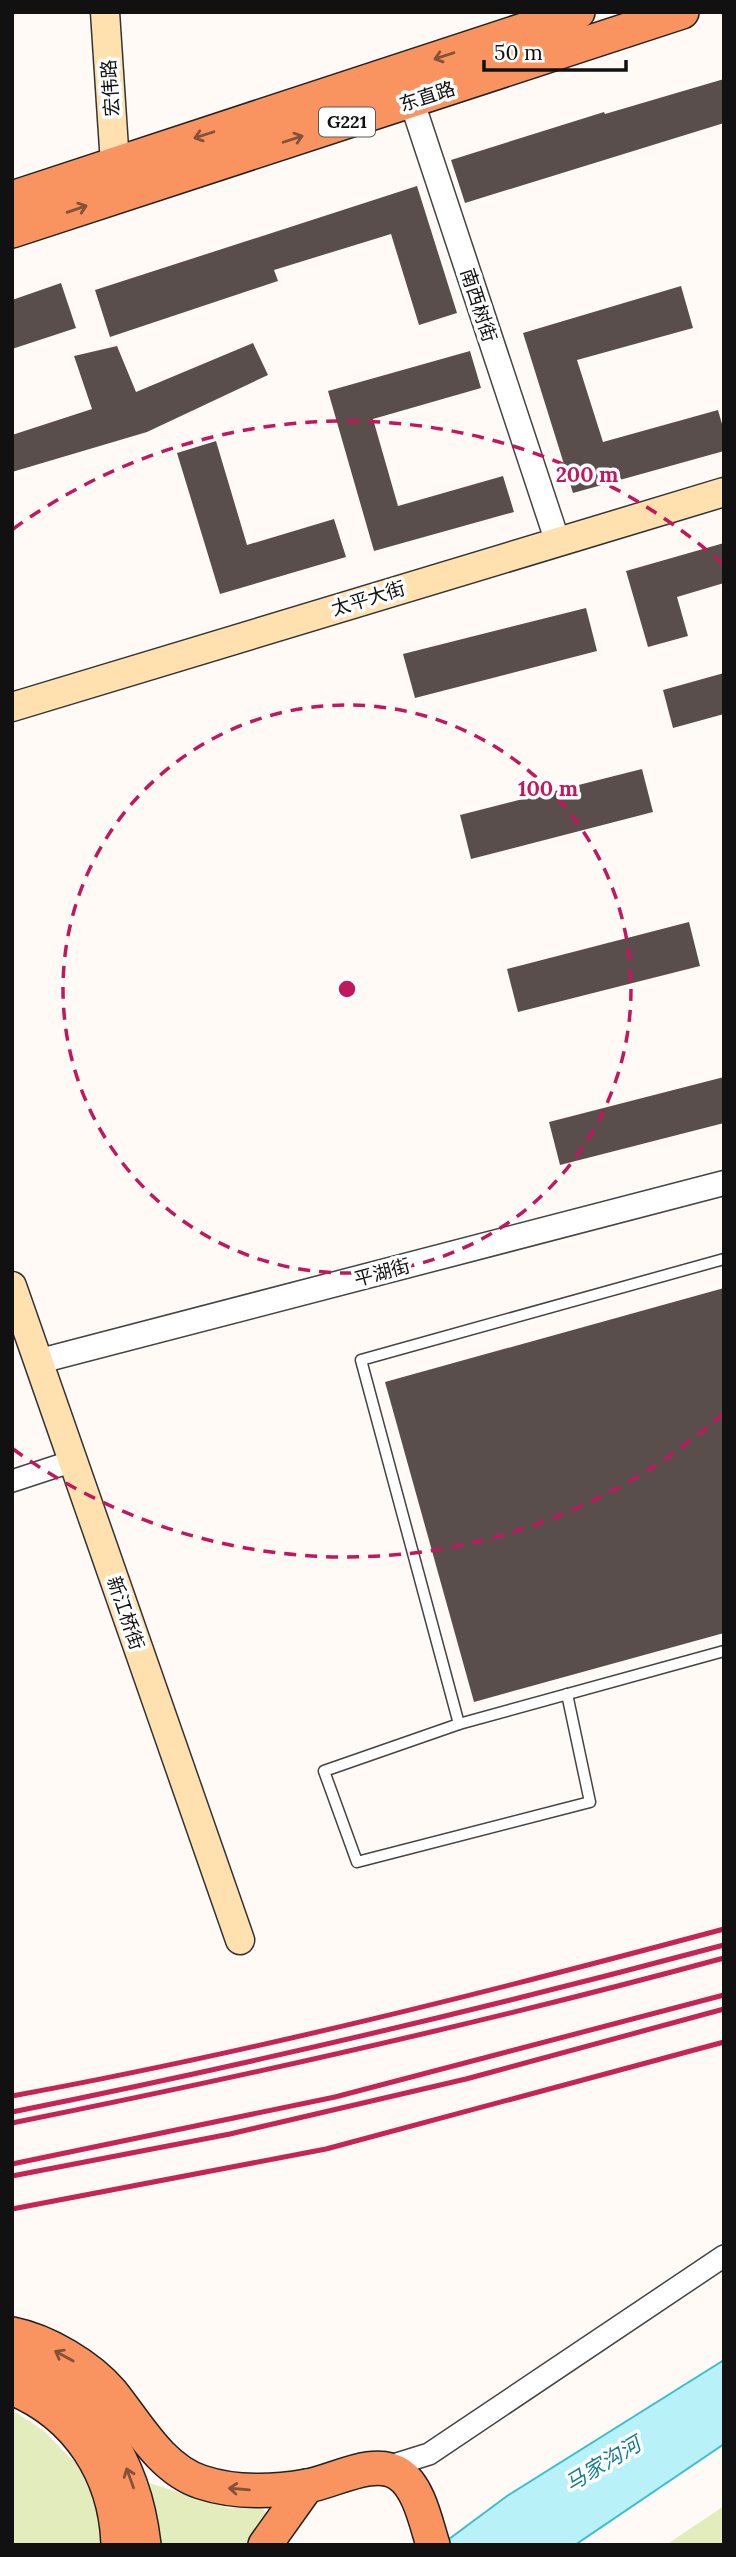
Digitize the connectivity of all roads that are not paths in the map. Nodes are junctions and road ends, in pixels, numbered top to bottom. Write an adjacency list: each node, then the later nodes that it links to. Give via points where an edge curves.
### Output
1 (105, 12): 5 (main road, 宏伟路)
2 (579, 12): 4 (highway, 东直路 / G221, one-way to 4)
3 (682, 12): 4 (highway, 东直路 / G221)
4 (407, 86): 5 (highway, 东直路 / G221, one-way to 5); 7 (highway, 东直路 / G221, one-way to 4); 9 (street, 南西树街)
5 (114, 164): 6 (highway, 东直路 / G221)
6 (12, 198)
7 (12, 231)
8 (724, 492): 9 (main road, 太平大街)
9 (557, 540): 10 (main road, 太平大街)
10 (12, 707)
11 (724, 1183): 14 (street, 平湖街)
12 (724, 1259): 19 (lane, via 361,1360)
13 (12, 1286): 14 (main road, 新江桥街)
14 (40, 1361): 15 (main road, 新江桥街)
15 (73, 1461): 16 (street); 20 (main road, 新江桥街)
16 (12, 1480)
17 (724, 1651): 18 (lane)
18 (567, 1694): 19 (lane); 19 (lane, via 590,1802 357,1862 324,1771)
19 (459, 1724)
20 (240, 1940)
21 (724, 2256): 25 (street, via 429,2454)
22 (12, 2334): 26 (highway, one-way to 22, via 239,2490 192,2478 158,2451 110,2390 79,2365)
23 (12, 2363): 28 (highway, one-way to 23, via 134,2488 111,2440 72,2396)
24 (12, 2388): 27 (highway, via 61,2417 100,2464 113,2494)
25 (384, 2468): 26 (highway); 30 (highway, via 401,2474 413,2490)
26 (307, 2486): 29 (highway)
27 (118, 2545)
28 (144, 2545)
29 (265, 2545)
30 (433, 2545)

